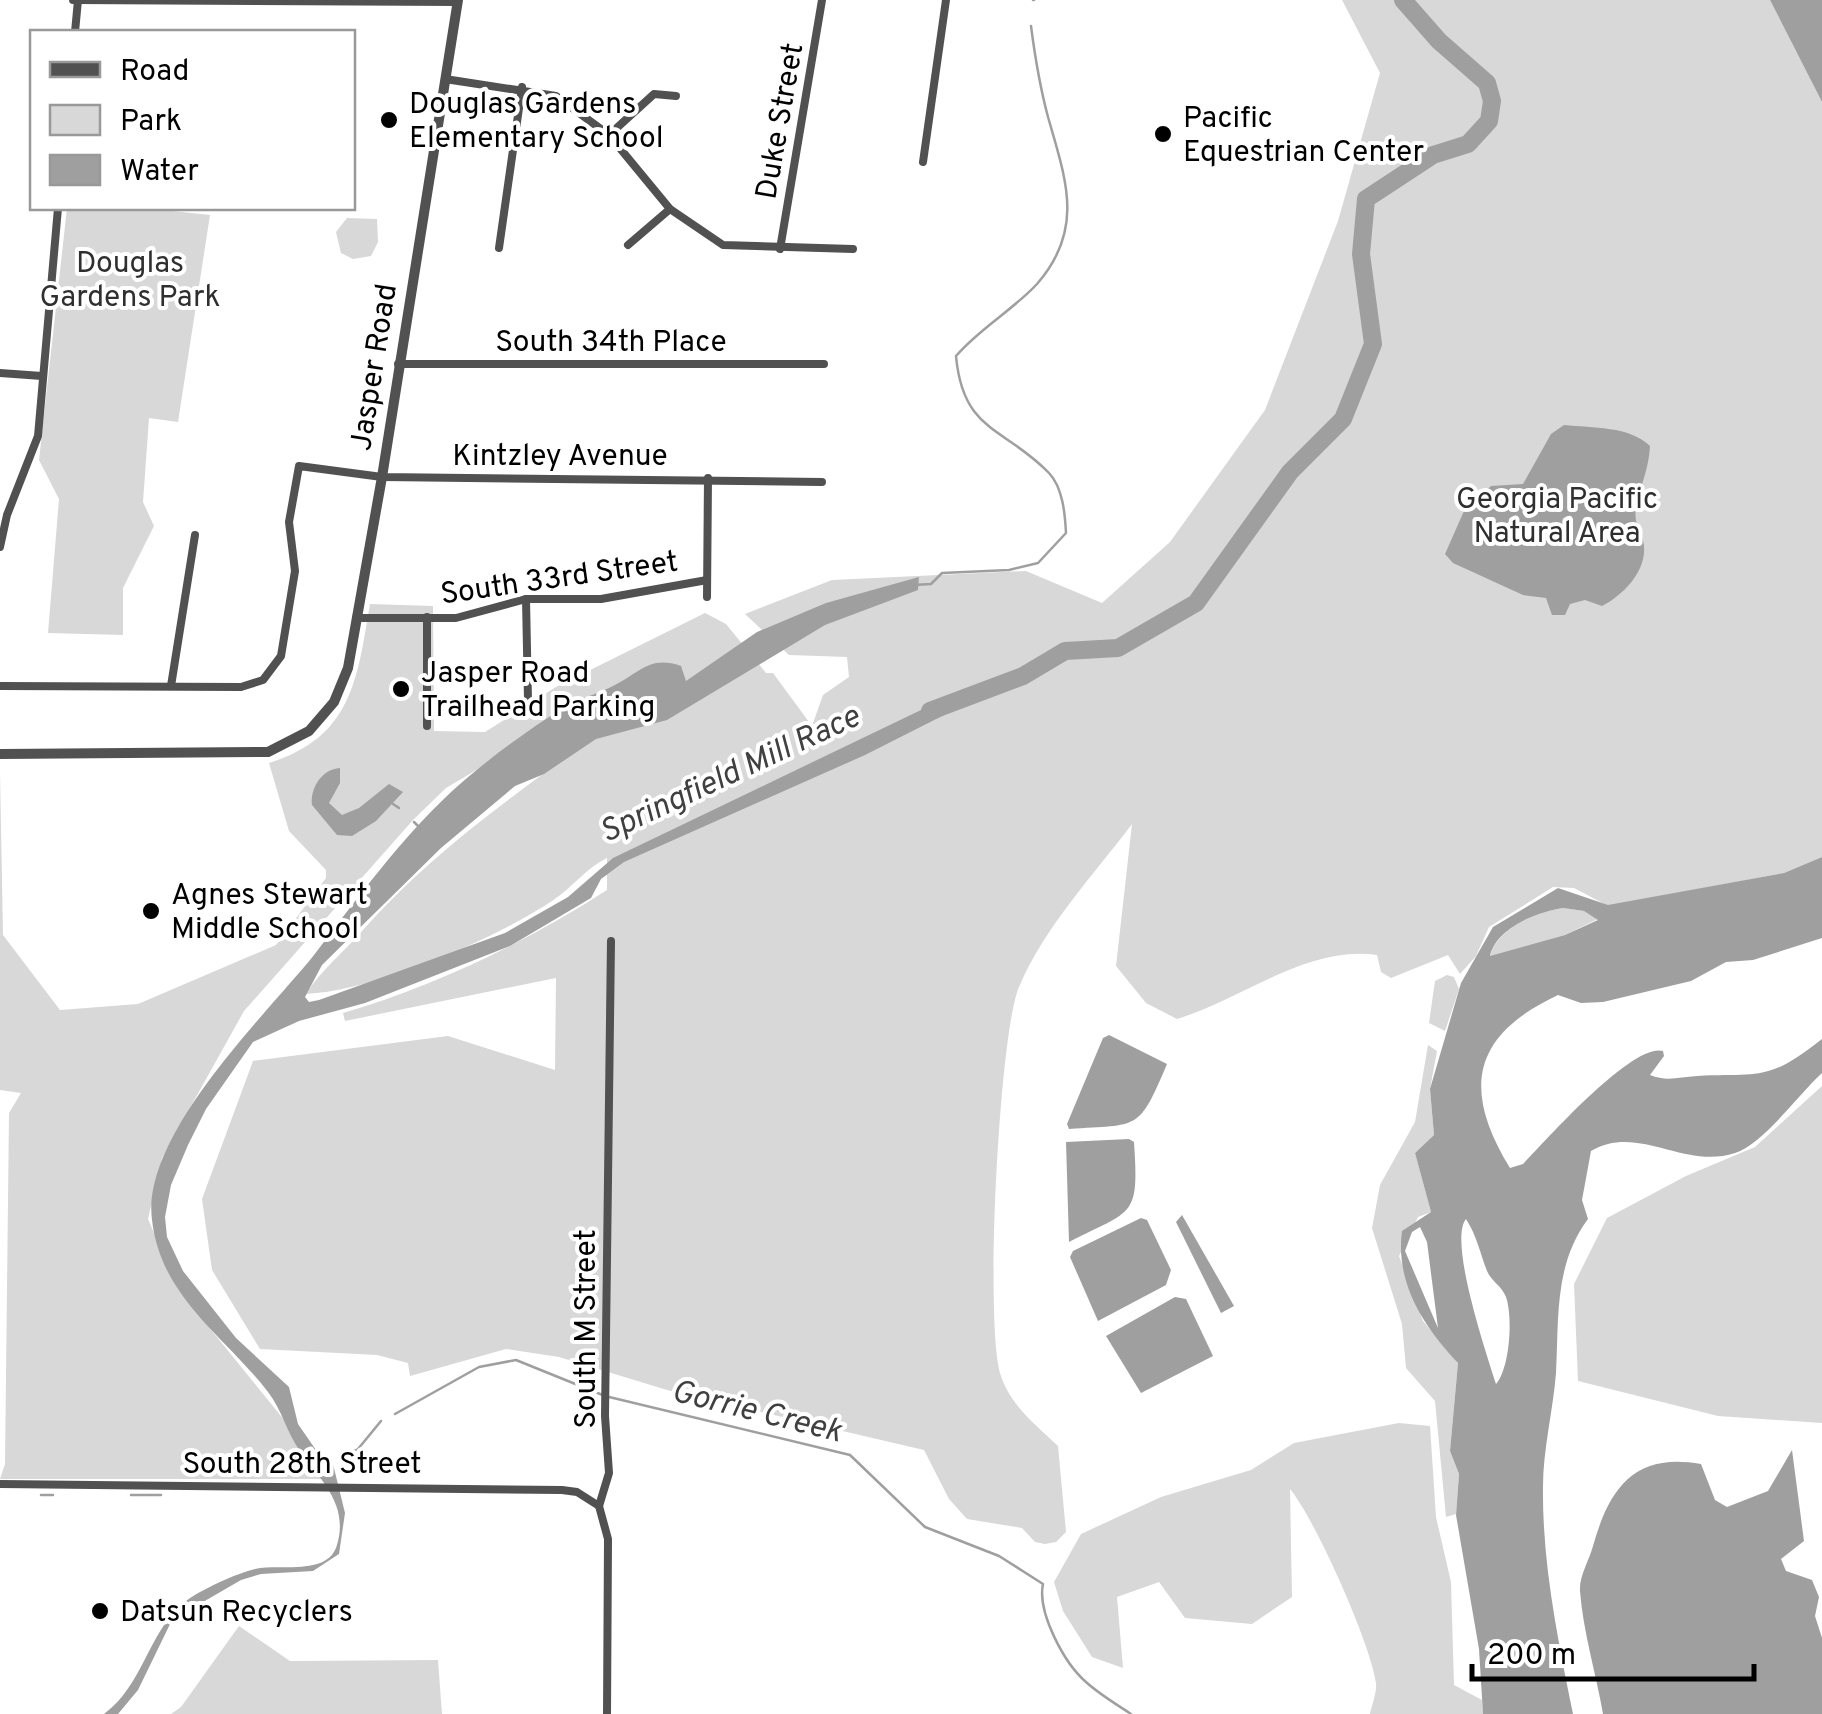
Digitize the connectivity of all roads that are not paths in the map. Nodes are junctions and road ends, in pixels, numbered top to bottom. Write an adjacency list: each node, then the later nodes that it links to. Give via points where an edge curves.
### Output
1 (76, 0): 4 (street); 5 (street)
2 (822, 0): 15 (street, Duke Street)
3 (946, 0): 10 (street)
4 (458, 1): 6 (street, Jasper Road)
5 (75, 30)
6 (445, 79): 7 (street); 17 (street, Jasper Road)
7 (522, 88): 9 (street, via 556,96); 14 (street)
8 (676, 96): 9 (street, via 654,94)
9 (608, 135): 11 (street)
10 (923, 162)
11 (670, 209): 13 (street); 15 (street, via 723,246)
12 (58, 210): 20 (street)
13 (628, 244)
14 (499, 248)
15 (780, 249): 16 (street)
16 (853, 249)
17 (398, 364): 18 (street, South 34th Place); 21 (street, Jasper Road)
18 (824, 364)
19 (0, 373): 20 (street)
20 (42, 376): 25 (street, via 38,436)
21 (382, 477): 22 (street, Kintzley Avenue); 29 (street, Jasper Road); 32 (street, Kintzley Avenue, via 299,466 281,656 264,680)
22 (708, 478): 23 (street, Kintzley Avenue); 26 (street)
23 (822, 482)
24 (195, 534): 32 (street)
25 (0, 547)
26 (707, 580): 27 (street); 28 (street, South 33rd Street, via 602,599)
27 (707, 598)
28 (526, 599): 30 (street, South 33rd Street, via 456,618); 33 (street)
29 (356, 618): 30 (street, South 33rd Street); 35 (street, Jasper Road, via 341,688 310,731 268,752)
30 (427, 618): 34 (street)
31 (0, 686): 32 (street)
32 (172, 686)
33 (528, 700)
34 (427, 726)
35 (0, 754)
36 (611, 940): 38 (street, South M Street, via 609,1474)
37 (0, 1484): 38 (street, South 28th Street, via 562,1490)
38 (599, 1506): 39 (street, South M Street, via 608,1539)
39 (607, 1714)

